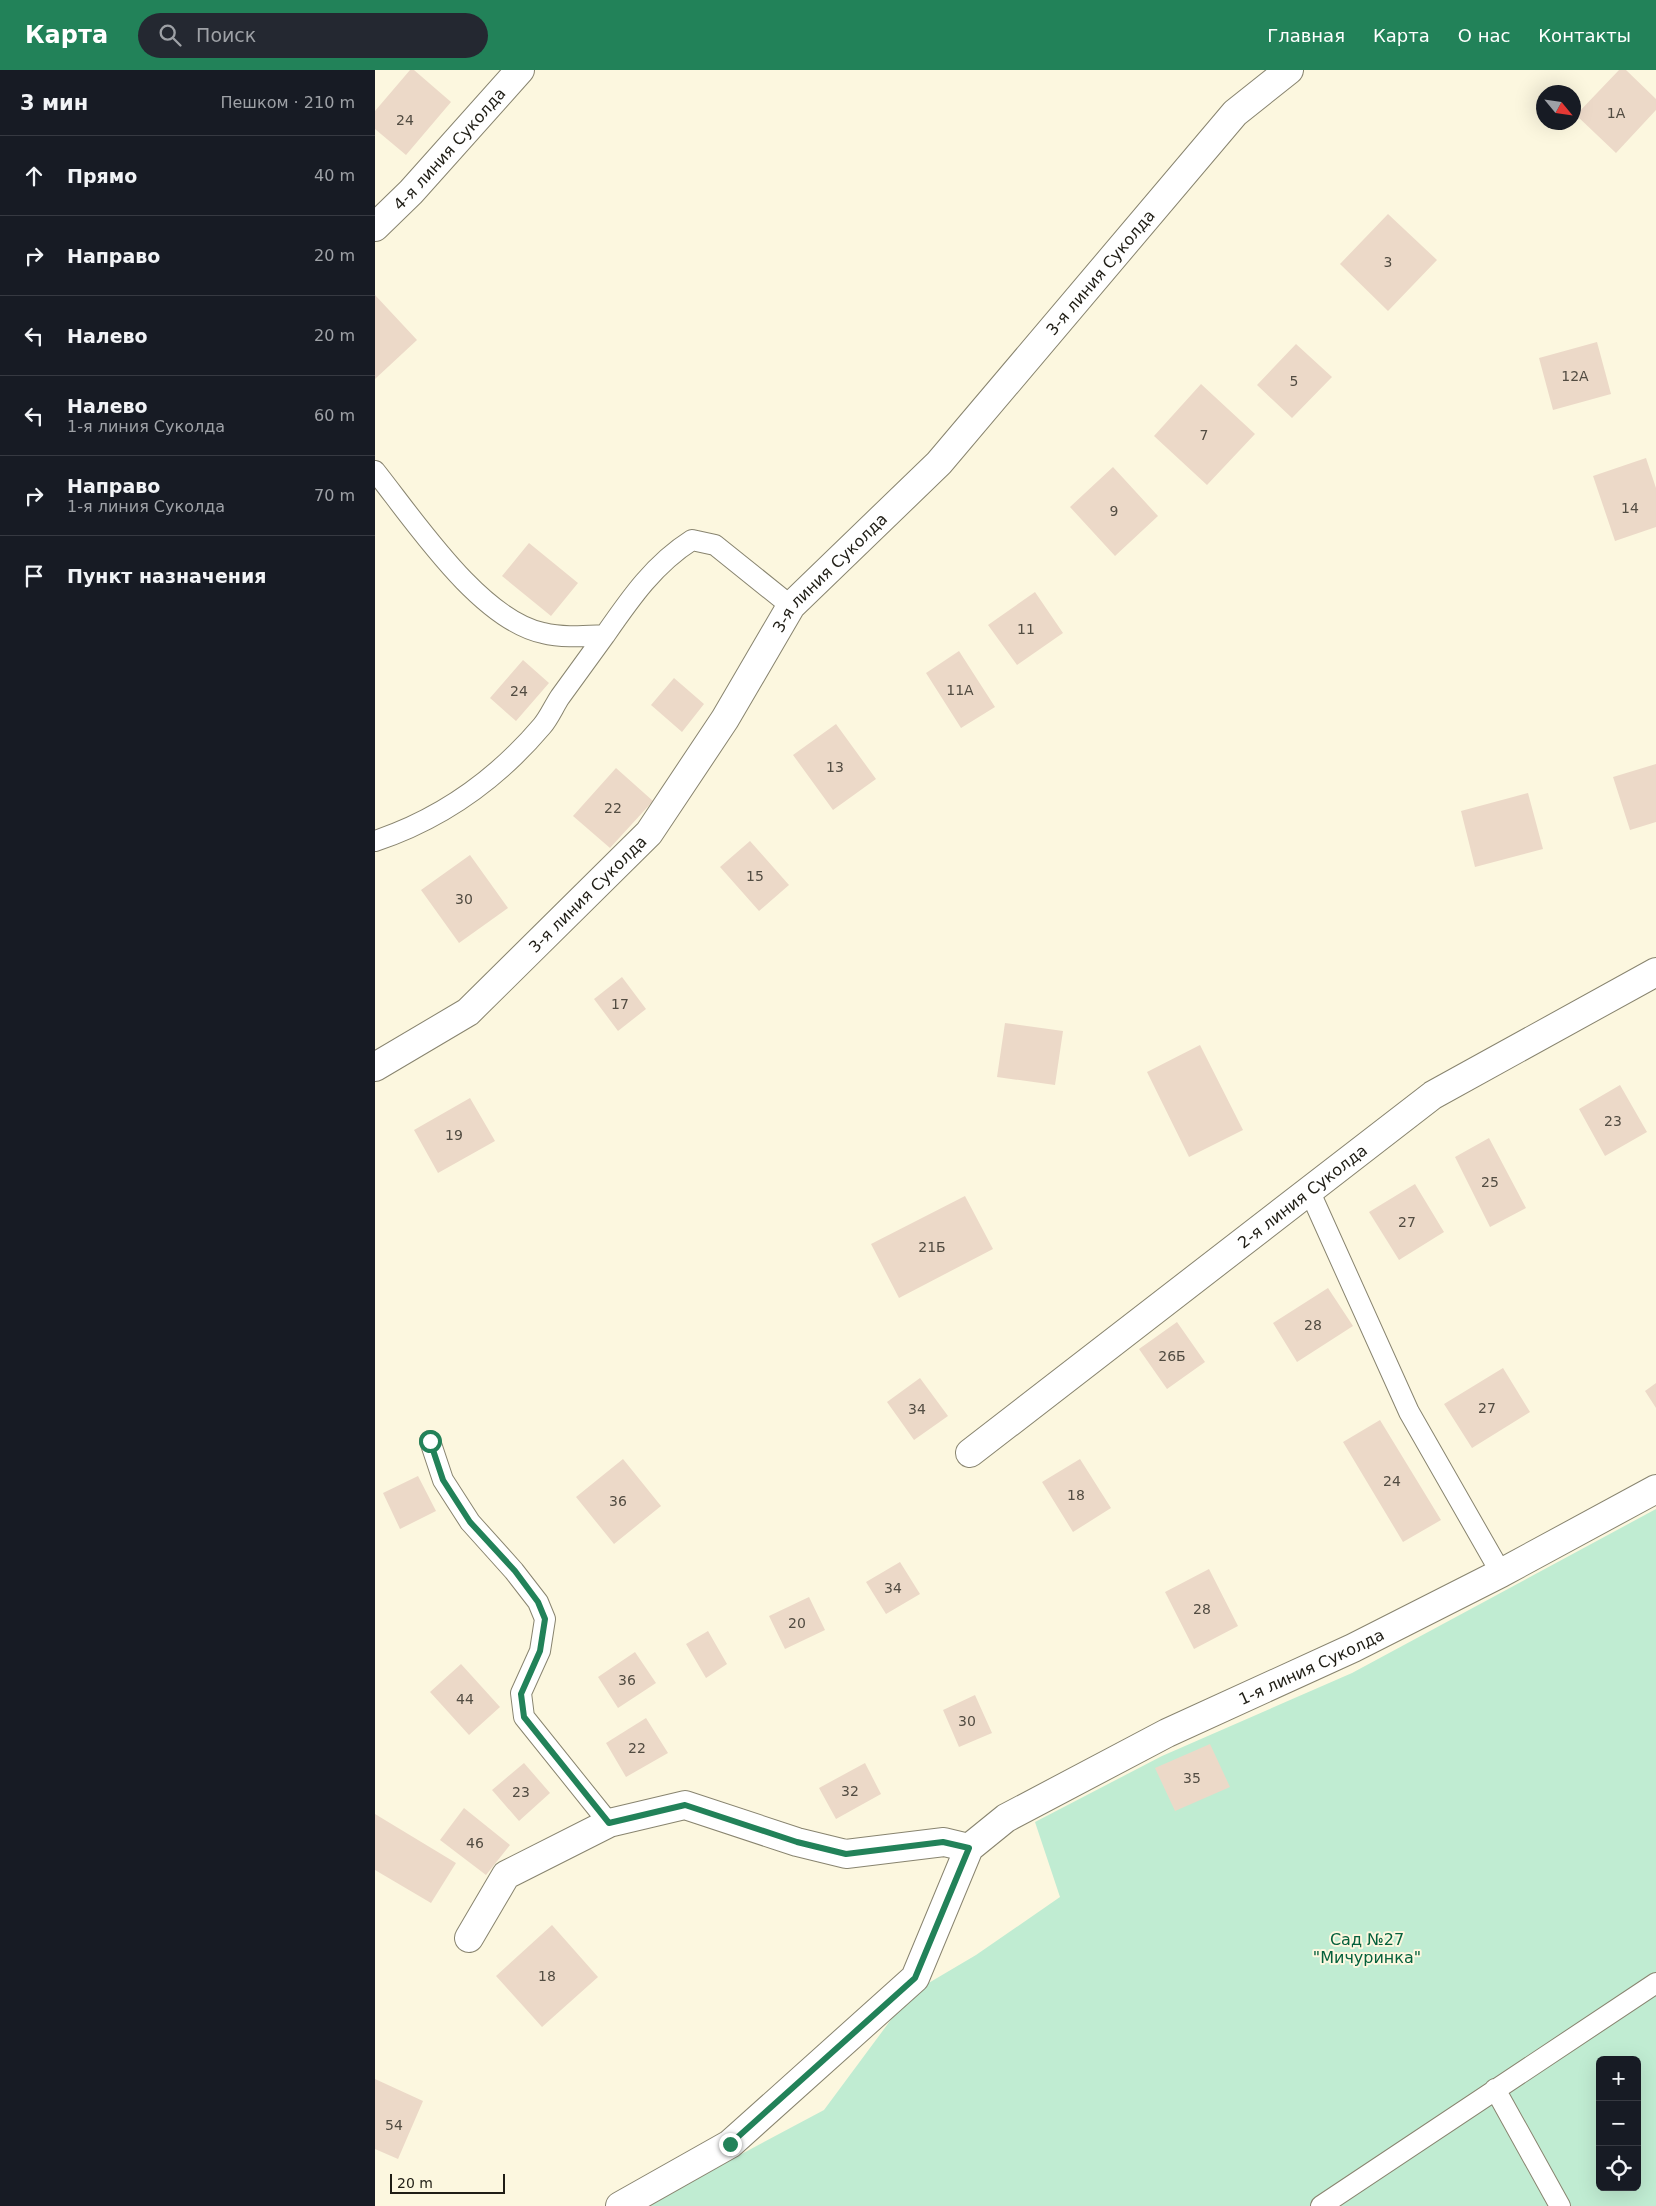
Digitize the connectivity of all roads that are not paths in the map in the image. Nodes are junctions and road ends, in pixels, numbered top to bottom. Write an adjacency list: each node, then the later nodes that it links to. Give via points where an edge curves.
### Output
1 (521, 70): 3 (street, 4-я линия Суколда, via 411,192)
2 (1289, 70): 5 (street, 3-я линия Суколда, via 1235,112 939,462)
3 (375, 226)
4 (375, 471): 6 (lane, via 452,568 498,610 542,633)
5 (791, 606): 6 (lane, via 715,545 692,540 670,554 632,596); 9 (street, 3-я линия Суколда, via 725,719 649,833 468,1012)
6 (605, 635): 7 (lane, via 543,725 492,778 436,814)
7 (375, 841)
8 (1656, 972): 10 (street, 2-я линия Суколда, via 1433,1095)
9 (375, 1067)
10 (1309, 1190): 12 (street, 2-я линия Суколда); 14 (lane, via 1409,1412)
11 (430, 1441): 15 (lane, via 443,1480 470,1522 515,1571 538,1602 545,1619 540,1651 521,1694 524,1717)
12 (969, 1453)
13 (1656, 1489): 14 (street, 1-я линия Суколда)
14 (1501, 1573): 16 (street, 1-я линия Суколда, via 1353,1648 1159,1738 1005,1818)
15 (609, 1823): 16 (street, via 685,1805 797,1842 846,1854 943,1842); 17 (street, via 506,1875)
16 (969, 1848): 20 (street, 1-я линия Суколда, via 915,1978 730,2144)
17 (469, 1938)
18 (1656, 1983): 19 (lane)
19 (1495, 2089): 21 (lane); 22 (lane)
20 (620, 2206)
21 (1321, 2206)
22 (1560, 2206)

